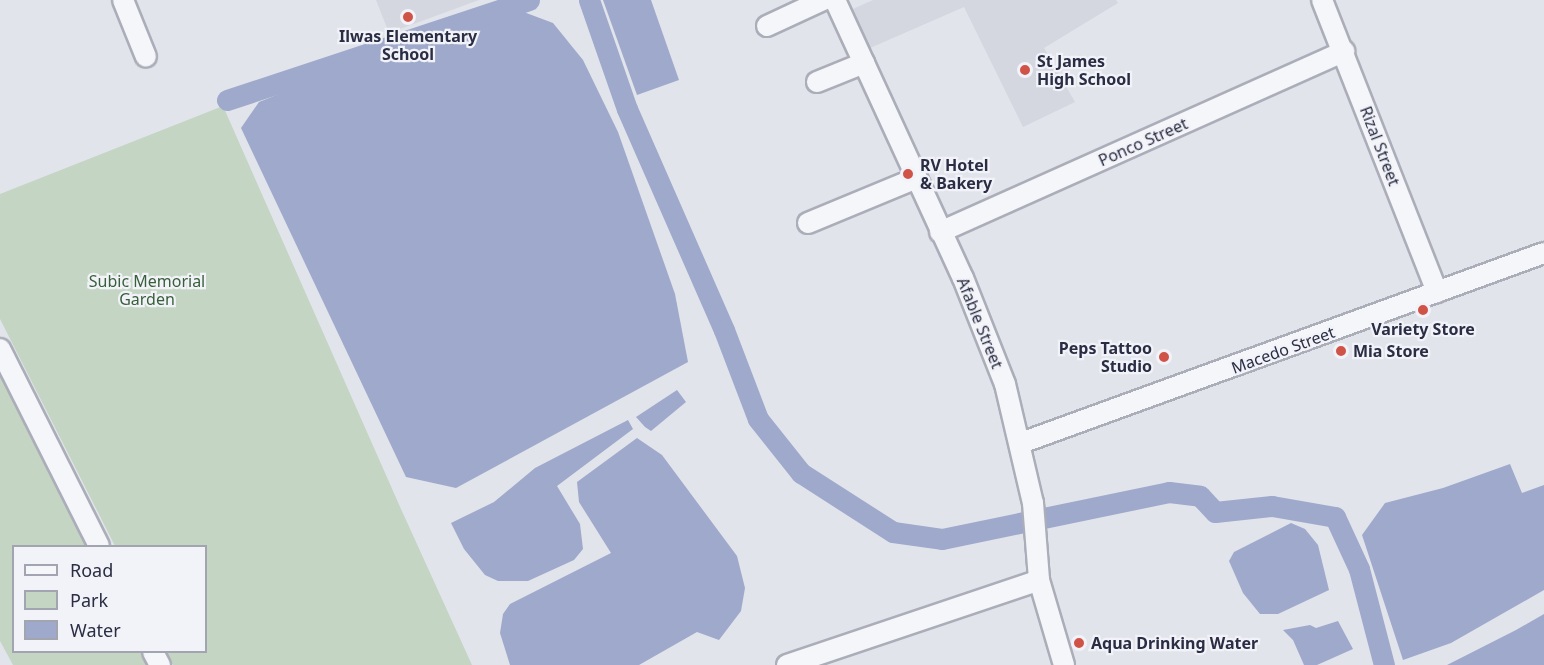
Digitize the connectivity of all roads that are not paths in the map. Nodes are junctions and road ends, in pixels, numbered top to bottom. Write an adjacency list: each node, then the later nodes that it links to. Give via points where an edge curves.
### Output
1 (123, 0): 7 (street)
2 (823, 0): 5 (street)
3 (835, 0): 8 (street, Afable Street)
4 (1322, 0): 6 (street, Rizal Street)
5 (767, 26)
6 (1344, 51): 12 (street, Ponco Street); 14 (street, Rizal Street)
7 (146, 57)
8 (864, 63): 9 (street); 10 (street, Afable Street)
9 (817, 82)
10 (914, 179): 11 (street); 12 (street, Afable Street)
11 (808, 223)
12 (940, 232): 16 (street, Afable Street, via 994,356)
13 (1544, 253): 14 (street, Macedo Street)
14 (1437, 292): 16 (street, Macedo Street)
15 (0, 348): 17 (street)
16 (1021, 443): 18 (street, Afable Street, via 1034,504)
17 (98, 545)
18 (1039, 580): 19 (street); 20 (street, Afable Street)
19 (787, 665)
20 (1064, 665)

